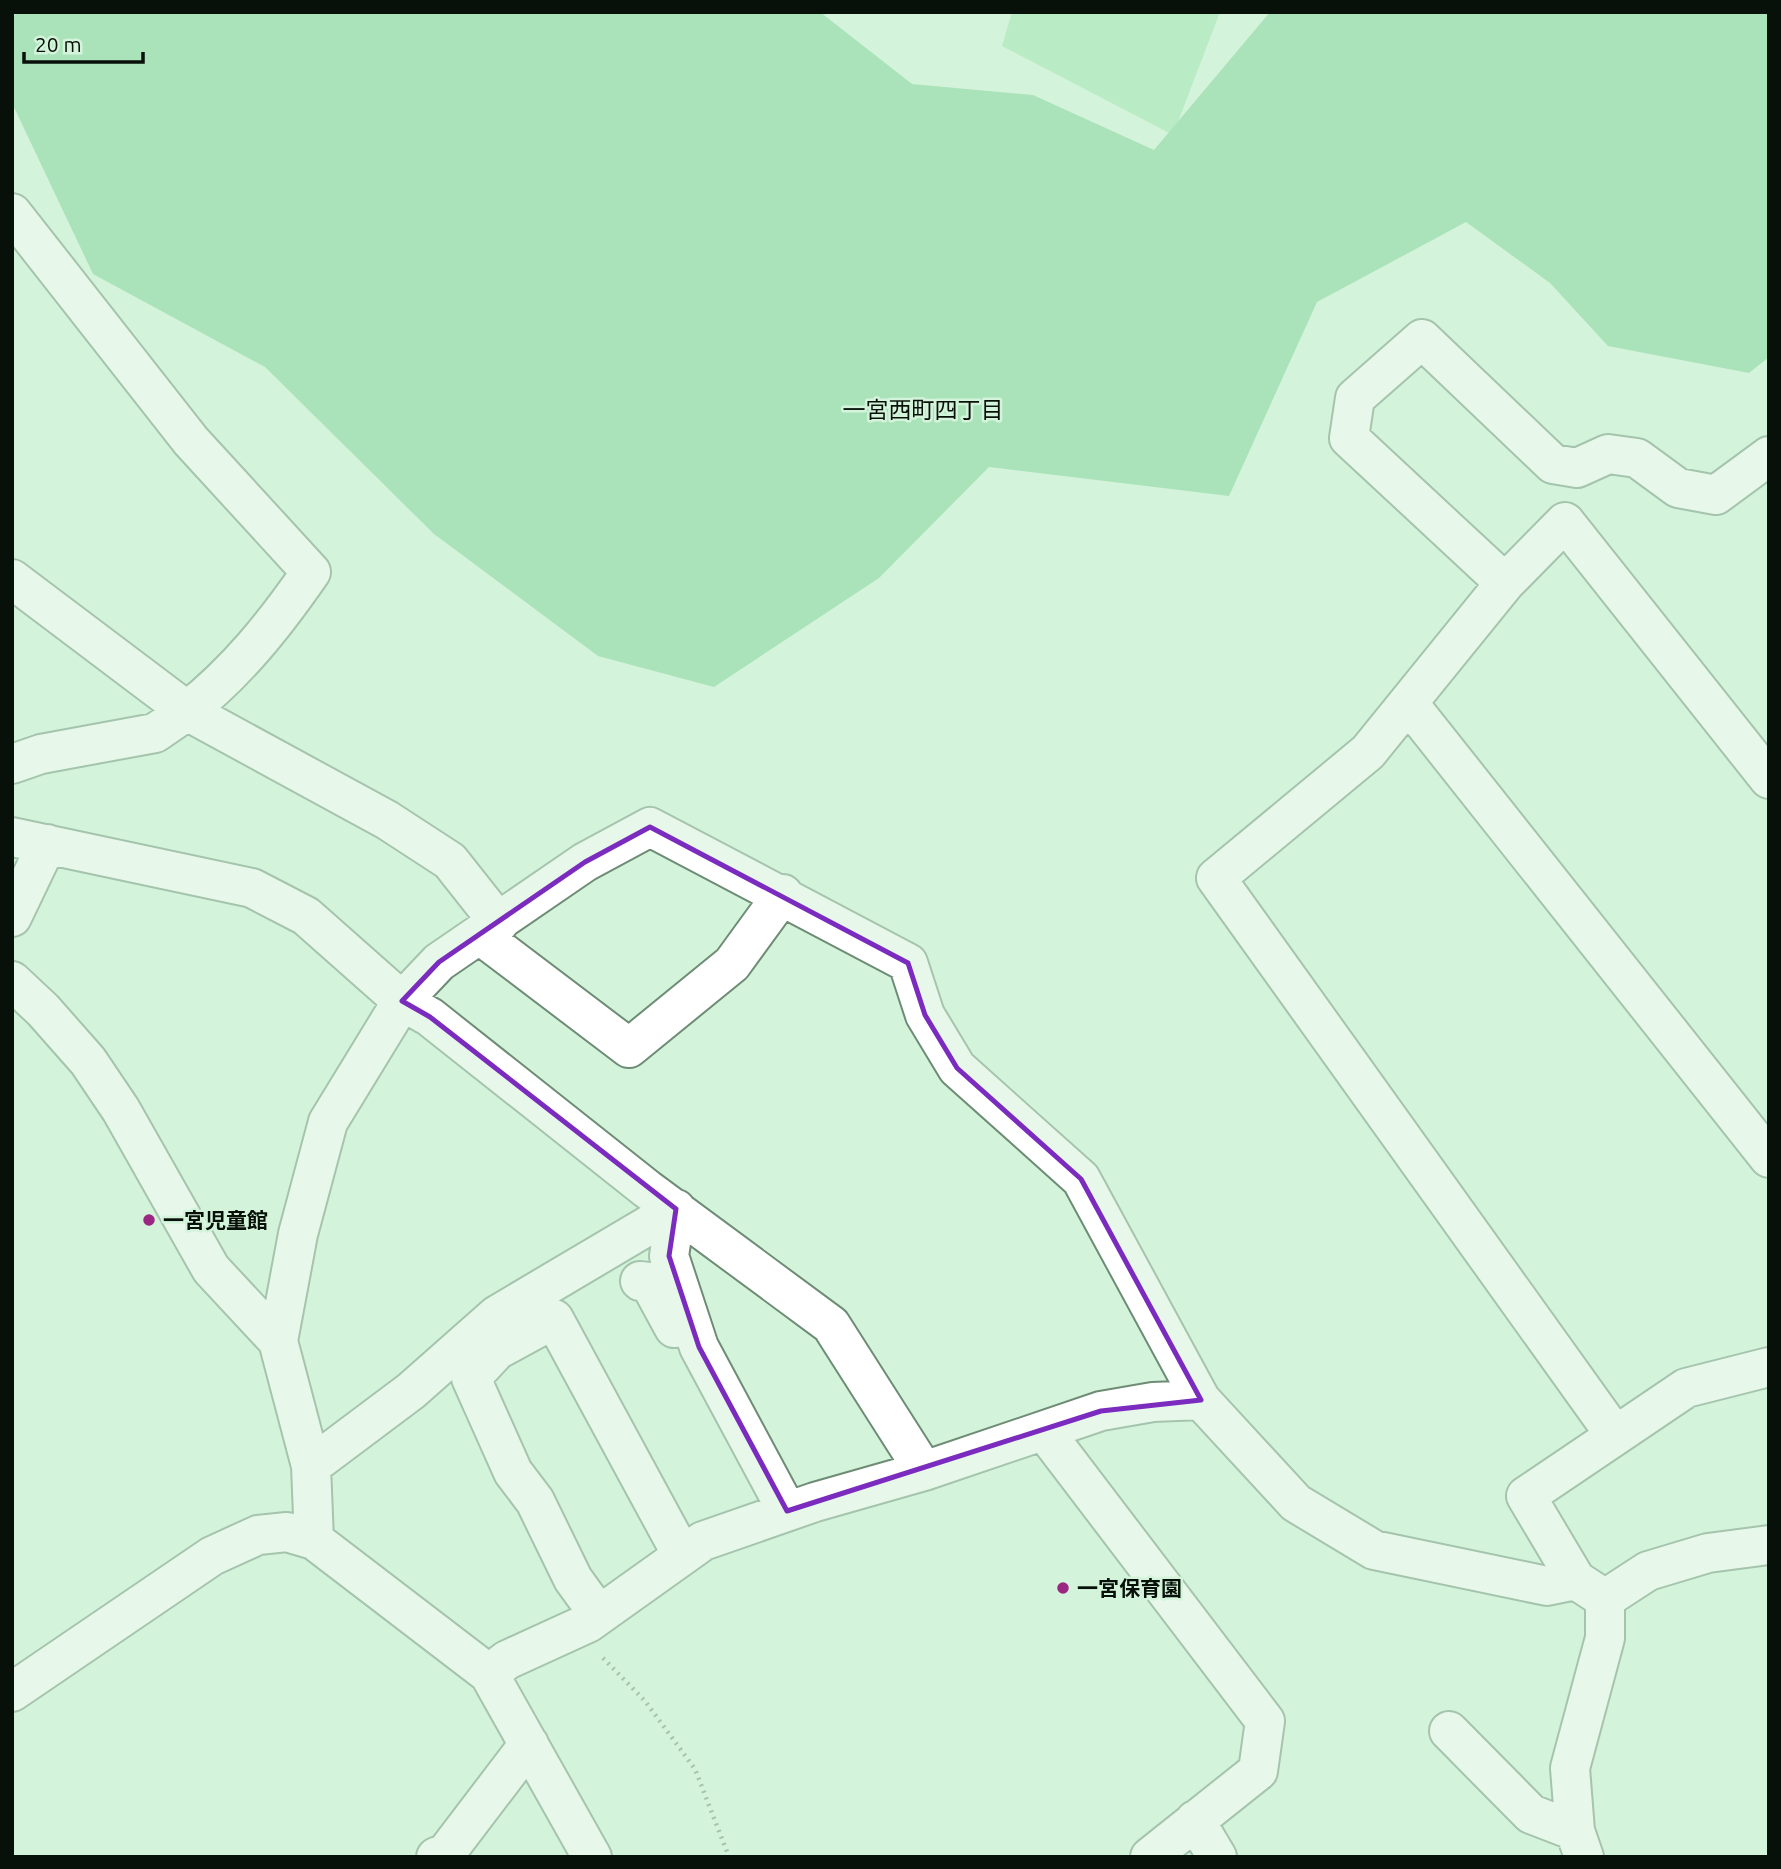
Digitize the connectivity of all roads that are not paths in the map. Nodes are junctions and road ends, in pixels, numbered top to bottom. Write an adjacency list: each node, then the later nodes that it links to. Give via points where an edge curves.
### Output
1 (12, 214): 6 (street, via 191,441 312,572 273,628 213,691)
2 (1769, 456): 4 (street, via 1716,495 1678,488 1637,458 1608,454 1577,468 1553,464 1422,339 1354,398 1349,438)
3 (12, 579): 6 (street)
4 (1505, 583): 5 (street); 8 (street, via 1565,522)
5 (1409, 704): 15 (street); 24 (street, via 1368,752 1216,878)
6 (187, 711): 7 (street, via 155,733 41,754); 12 (street, via 387,820 450,861)
7 (12, 764)
8 (1769, 779)
9 (30, 841): 11 (street); 14 (street, via 252,888 306,916)
10 (783, 894): 12 (street, via 650,827 585,862); 12 (street, via 732,964 629,1048); 22 (street, via 908,963 925,1015 957,1068 1081,1179)
11 (12, 917)
12 (489, 929): 14 (street, via 439,962)
13 (12, 981): 19 (street, via 88,1061 211,1269)
14 (402, 1001): 16 (street, via 430,1017); 19 (street, via 328,1122 298,1234)
15 (1769, 1158)
16 (673, 1225): 18 (street, via 560,1306); 20 (street, via 669,1256); 25 (street, via 497,1315 411,1391); 26 (street, via 831,1325)
17 (640, 1281): 20 (street, via 649,1282 681,1342)
18 (554, 1319): 30 (street); 32 (street, via 497,1350 471,1378 513,1472 535,1501 573,1579)
19 (278, 1341): 25 (street)
20 (699, 1348): 27 (street)
21 (1769, 1367): 24 (street, via 1686,1388)
22 (1201, 1400): 23 (street, via 1101,1411); 31 (street, via 1296,1503 1374,1550 1547,1586)
23 (1045, 1432): 26 (street); 37 (street, via 1265,1721 1258,1771)
24 (1615, 1435): 31 (street, via 1526,1496)
25 (311, 1466): 28 (street)
26 (924, 1471): 27 (street)
27 (787, 1511): 30 (street, via 703,1541)
28 (314, 1539): 33 (street); 34 (street, via 287,1532 258,1535 212,1556)
29 (1769, 1545): 31 (street, via 1708,1553)
30 (682, 1555): 32 (street)
31 (1590, 1589): 38 (street, via 1605,1638 1570,1768)
32 (589, 1621): 33 (street, via 507,1660)
33 (489, 1674): 36 (street)
34 (12, 1692)
35 (1449, 1731): 38 (street, via 1531,1814)
36 (529, 1744): 39 (street, via 446,1853); 40 (street)
37 (1195, 1820): 41 (street); 42 (street)
38 (1580, 1844)
39 (436, 1857)
40 (592, 1857)
41 (1150, 1857)
42 (1217, 1857)

